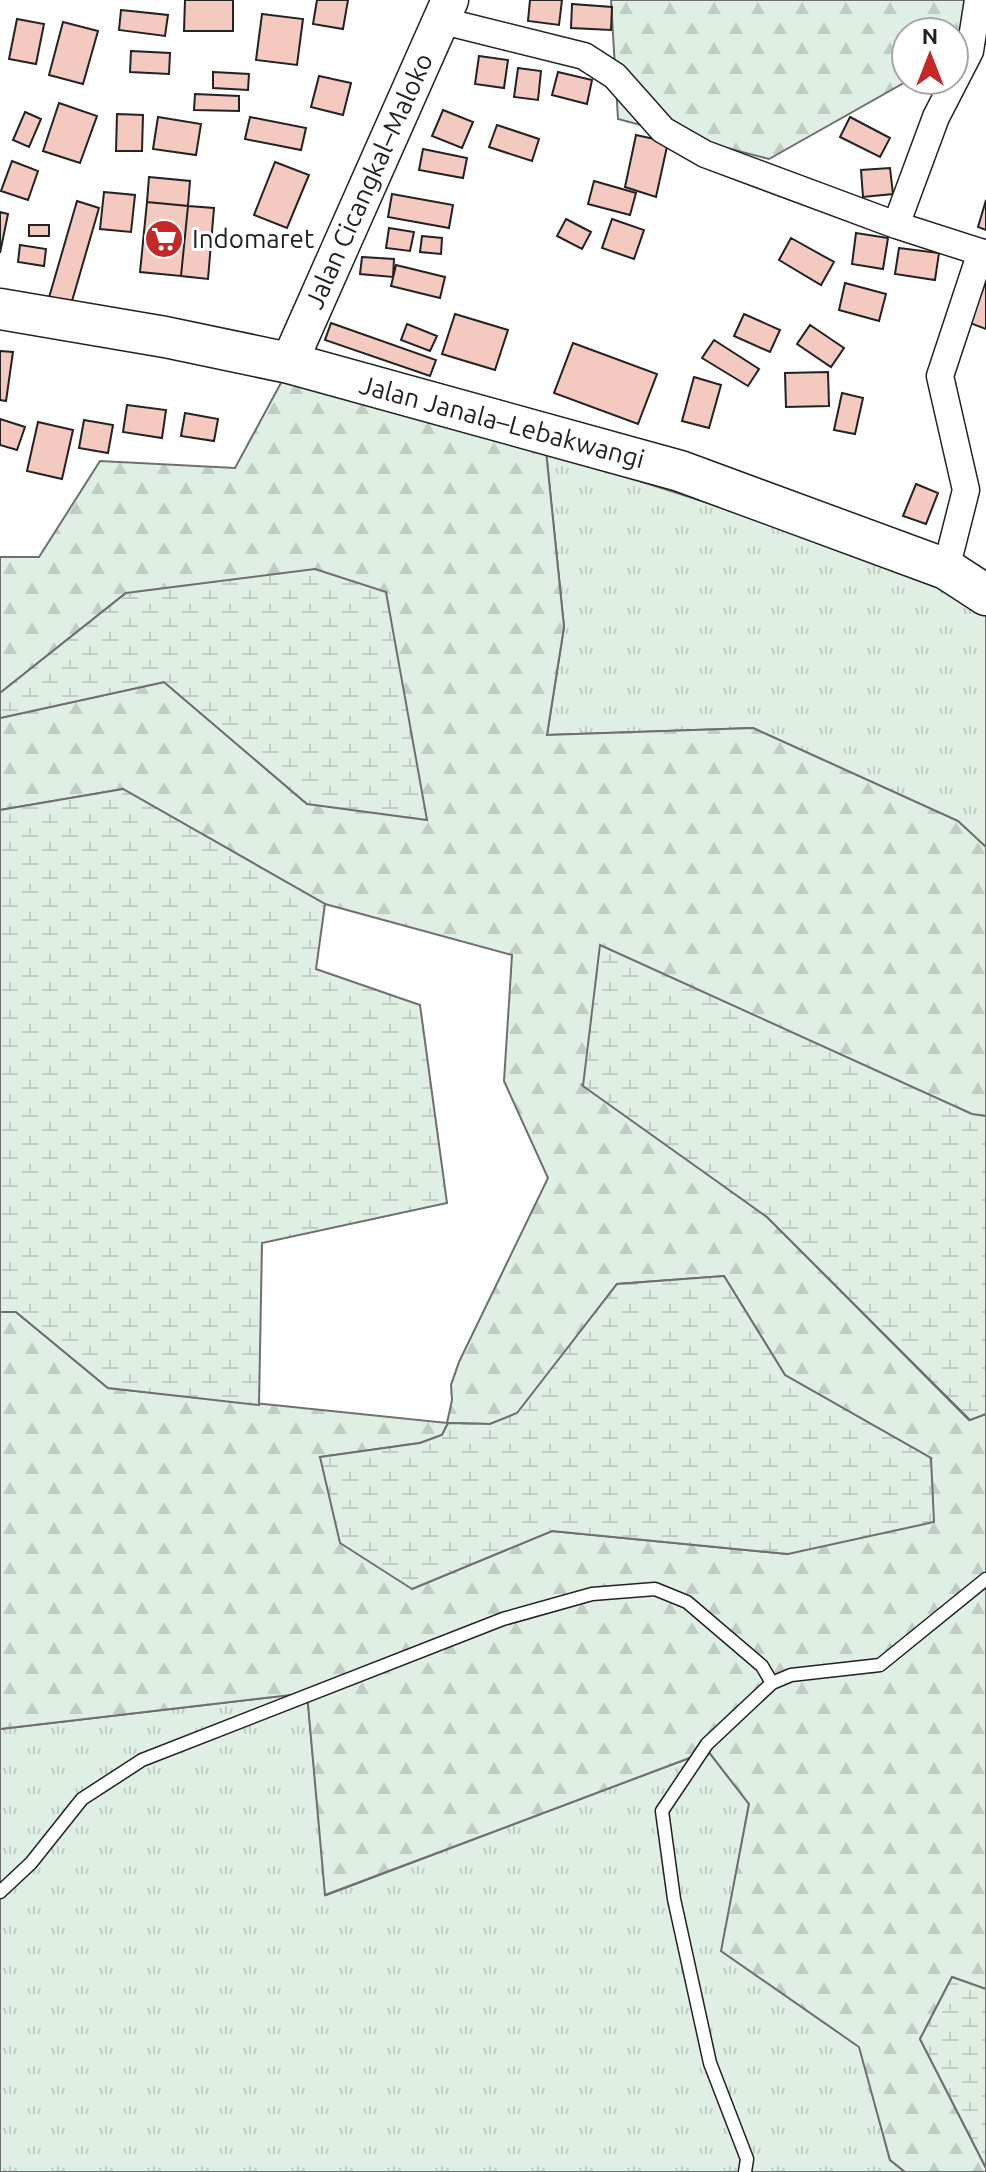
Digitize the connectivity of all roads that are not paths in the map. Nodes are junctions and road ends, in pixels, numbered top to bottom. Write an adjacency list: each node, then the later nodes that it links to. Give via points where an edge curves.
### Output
1 (978, 0): 3 (street, via 970,51 936,117)
2 (444, 10): 3 (street, via 584,56 615,76 663,130 705,154); 6 (street, Jalan Cicangkal–Maloko)
3 (896, 225): 4 (street)
4 (984, 253): 7 (street, via 940,376 966,490)
5 (0, 309): 6 (main road, Jalan Janala–Lebakwangi)
6 (289, 363): 7 (main road, Jalan Janala–Lebakwangi, via 680,471)
7 (946, 569): 8 (main road, Jalan Janala–Lebakwangi)
8 (986, 595)
9 (986, 1579): 10 (lane, via 880,1665 791,1675)
10 (772, 1683): 11 (lane, via 762,1666 687,1602 655,1589 592,1594 503,1619 142,1760 82,1799 31,1863); 12 (lane, via 707,1744 662,1811 674,1899 710,2063 747,2159)
11 (0, 1892)
12 (745, 2172)

